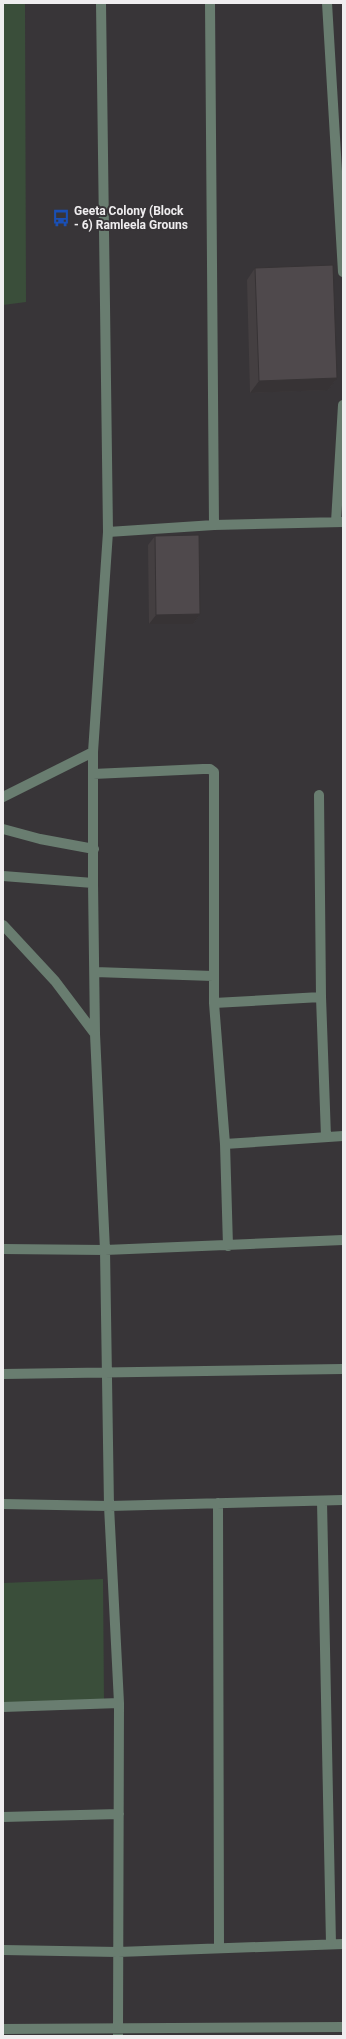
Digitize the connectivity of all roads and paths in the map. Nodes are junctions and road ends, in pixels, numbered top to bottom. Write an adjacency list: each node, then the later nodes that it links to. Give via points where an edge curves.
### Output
1 (101, 3): 8 (street)
2 (210, 3): 7 (street)
3 (326, 3): 4 (street)
4 (343, 272)
5 (343, 405): 6 (street)
6 (339, 522): 7 (street)
7 (214, 524): 8 (street)
8 (108, 532): 9 (street)
9 (93, 752): 10 (street); 12 (street)
10 (93, 774): 14 (street); 19 (street, via 203,769 214,772)
11 (319, 795): 20 (street)
12 (3, 797)
13 (3, 829): 14 (street)
14 (94, 849): 16 (street)
15 (3, 876): 16 (street)
16 (93, 883): 18 (street)
17 (3, 925): 22 (street, via 55,981)
18 (95, 972): 19 (street); 22 (street)
19 (213, 976): 21 (street)
20 (321, 997): 21 (street); 24 (street)
21 (214, 1003): 25 (street)
22 (95, 1034): 29 (street)
23 (343, 1136): 24 (street)
24 (326, 1137): 25 (street)
25 (225, 1144): 27 (street)
26 (343, 1240): 27 (street)
27 (228, 1246): 29 (street)
28 (3, 1249): 29 (street)
29 (105, 1250): 32 (street)
30 (343, 1368): 32 (street)
31 (3, 1374): 32 (street)
32 (106, 1374): 37 (street)
33 (343, 1500): 34 (street)
34 (322, 1501): 35 (street); 42 (street)
35 (218, 1503): 37 (street); 44 (street)
36 (3, 1504): 37 (street)
37 (109, 1506): 38 (street)
38 (119, 1703): 39 (street); 40 (street)
39 (3, 1707)
40 (119, 1814): 41 (street); 46 (street)
41 (3, 1817)
42 (331, 1944): 43 (street); 44 (street)
43 (343, 1944)
44 (219, 1948): 46 (street)
45 (3, 1950): 46 (street)
46 (118, 1952): 49 (street)
47 (343, 2027): 50 (street)
48 (3, 2029): 49 (street)
49 (118, 2031): 50 (street)
50 (224, 2031)

